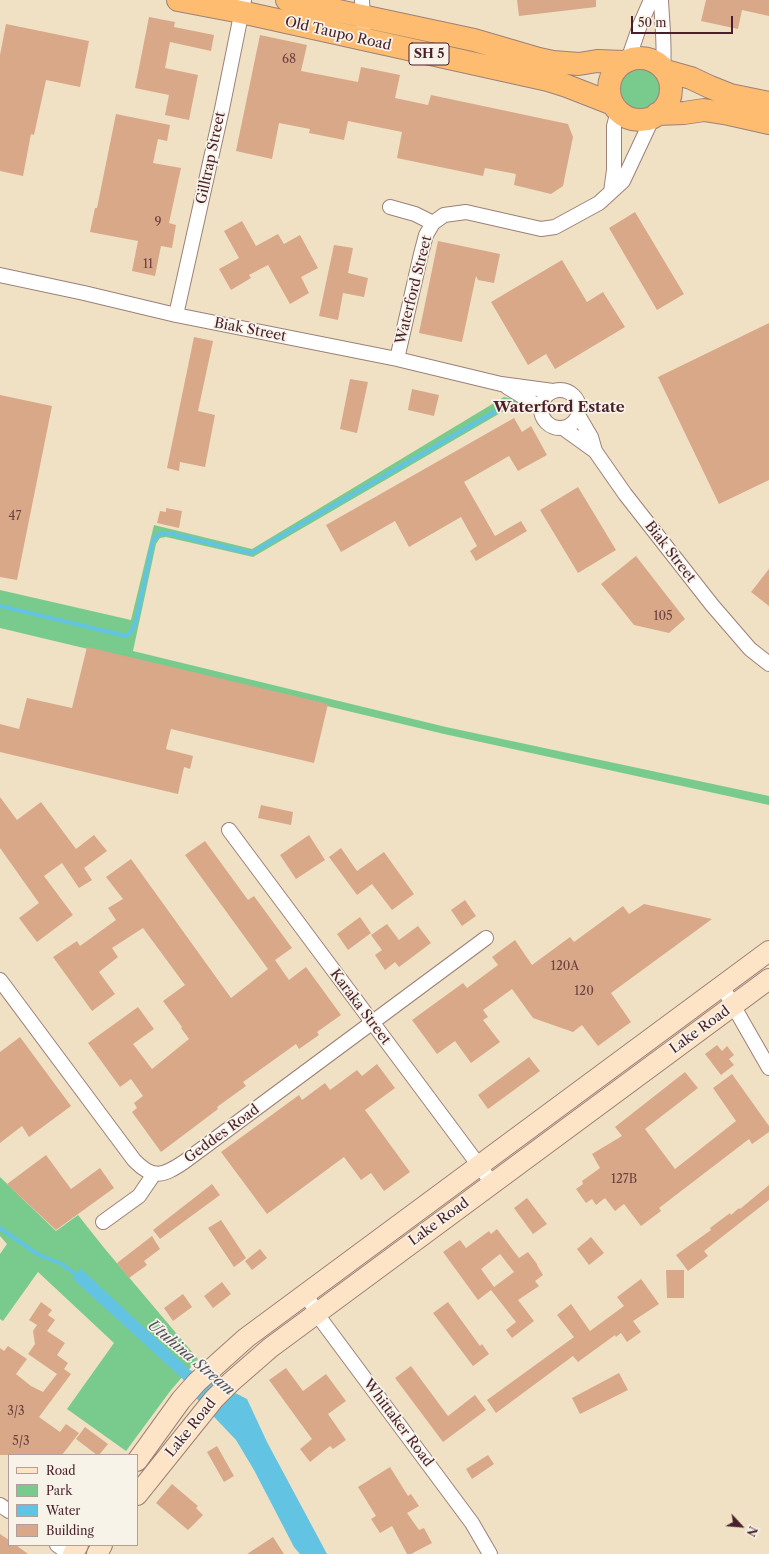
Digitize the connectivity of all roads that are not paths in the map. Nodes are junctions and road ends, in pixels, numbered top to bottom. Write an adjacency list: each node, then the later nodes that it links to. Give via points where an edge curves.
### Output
1 (178, 0): 5 (highway, Old Taupo Road / SH 5)
2 (286, 0): 6 (highway, Old Taupo Road / SH 5)
3 (652, 0): 8 (street)
4 (661, 0): 9 (street)
5 (243, 6): 7 (highway, Old Taupo Road / SH 5); 18 (street, Gilltrap Street)
6 (363, 8): 7 (street); 8 (highway, Old Taupo Road / SH 5, via 539,60 579,64)
7 (364, 40): 11 (highway, Old Taupo Road / SH 5, via 548,80)
8 (626, 61): 9 (highway, SH 5, via 643,58 658,63); 11 (highway, via 618,67 610,81 609,89)
9 (665, 69): 10 (highway, SH 5, via 730,95); 12 (highway, via 671,91 667,104)
10 (769, 103)
11 (616, 108): 12 (highway, SH 5, via 631,118 646,119); 14 (street)
12 (655, 116): 13 (highway, SH 5, via 704,110); 14 (street, Waterford Street, via 623,181)
13 (769, 123)
14 (611, 192): 16 (street, Waterford Street, via 599,203 554,227 542,229 466,212 444,215)
15 (390, 207): 16 (street, via 415,214)
16 (433, 223): 19 (street, Waterford Street, via 426,235 421,254)
17 (0, 275): 18 (street, Biak Street)
18 (176, 315): 19 (street, Biak Street)
19 (398, 359): 20 (street, Biak Street)
20 (501, 384): 21 (street, Biak Street); 22 (street, Biak Street)
21 (553, 391): 22 (street, via 545,396); 23 (street, via 564,390 573,395 578,404)
22 (540, 407): 24 (street, via 546,423)
23 (578, 415): 24 (street, via 573,422); 25 (street, Biak Street)
24 (563, 428): 25 (street, Biak Street)
25 (595, 451): 26 (street, Biak Street, via 662,543 712,605 750,649)
26 (769, 664)
27 (229, 830): 34 (street, Karaka Street)
28 (486, 938): 34 (street, Geddes Road)
29 (769, 951): 32 (main road, Lake Road)
30 (769, 979): 33 (main road, Lake Road)
31 (0, 980): 37 (street, via 134,1160)
32 (722, 986): 33 (street); 36 (main road, Lake Road)
33 (733, 1005): 35 (street); 38 (main road, Lake Road)
34 (372, 1023): 36 (street, Karaka Street); 37 (street, Geddes Road, via 184,1162 171,1171)
35 (769, 1068)
36 (478, 1166): 38 (street, Karaka Street); 40 (main road, Lake Road)
37 (154, 1174): 39 (street, via 139,1196)
38 (492, 1183): 41 (main road, Lake Road)
39 (103, 1222)
40 (305, 1294): 41 (street, Whittaker Road); 42 (main road, Lake Road, via 215,1364 181,1400)
41 (317, 1312): 43 (main road, Lake Road, via 231,1382 199,1417); 46 (street, Whittaker Road, via 472,1523)
42 (138, 1459)
43 (138, 1494)
44 (58, 1546): 45 (street)
45 (70, 1554)
46 (490, 1554)

